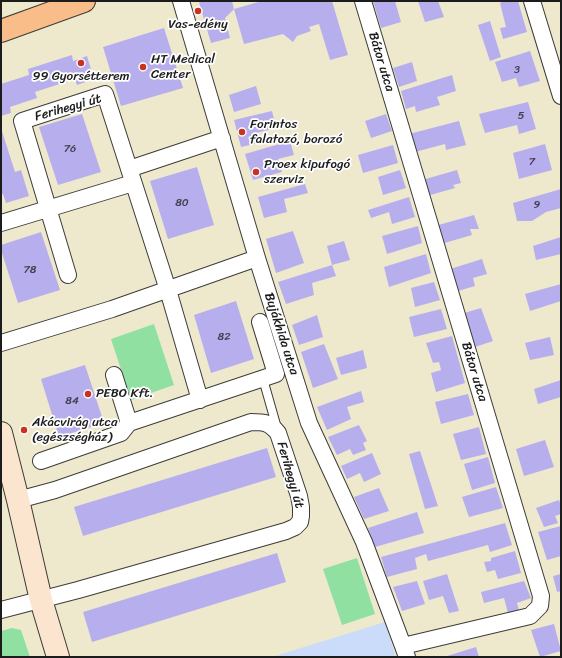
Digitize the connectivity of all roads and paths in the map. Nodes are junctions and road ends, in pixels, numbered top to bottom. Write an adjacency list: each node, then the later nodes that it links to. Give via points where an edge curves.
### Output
1 (84, 1): 5 (main road)
2 (181, 1): 7 (street, Bujákhida utca)
3 (363, 1): 26 (street, Bátor utca, via 541,596 540,606 530,616)
4 (532, 1): 6 (street)
5 (1, 31)
6 (561, 96)
7 (222, 138): 8 (street); 11 (street, Bujákhida utca)
8 (131, 176): 9 (street); 9 (street, Ferihegyi út, via 105,94 22,121); 13 (street, Ferihegyi út)
9 (48, 208): 10 (street); 12 (street, Ferihegyi út)
10 (1, 223)
11 (257, 258): 13 (street); 26 (street, Bujákhida utca, via 309,423 364,542)
12 (68, 275)
13 (168, 290): 15 (street, via 112,310); 18 (street, Ferihegyi út)
14 (260, 322): 17 (street, via 276,374)
15 (1, 343)
16 (114, 375): 19 (street)
17 (263, 379): 18 (street); 21 (lane)
18 (200, 400): 19 (street)
19 (129, 423): 22 (street, via 121,433)
20 (1, 433): 23 (main road)
21 (278, 433): 23 (street, Ferihegyi út, via 272,426 263,422 251,422 55,490); 24 (street, Ferihegyi út, via 301,507 300,522 295,527)
22 (41, 461)
23 (18, 500): 24 (main road)
24 (41, 600): 25 (street, Ferihegyi út); 27 (main road)
25 (1, 610)
26 (405, 651)
27 (58, 657)

